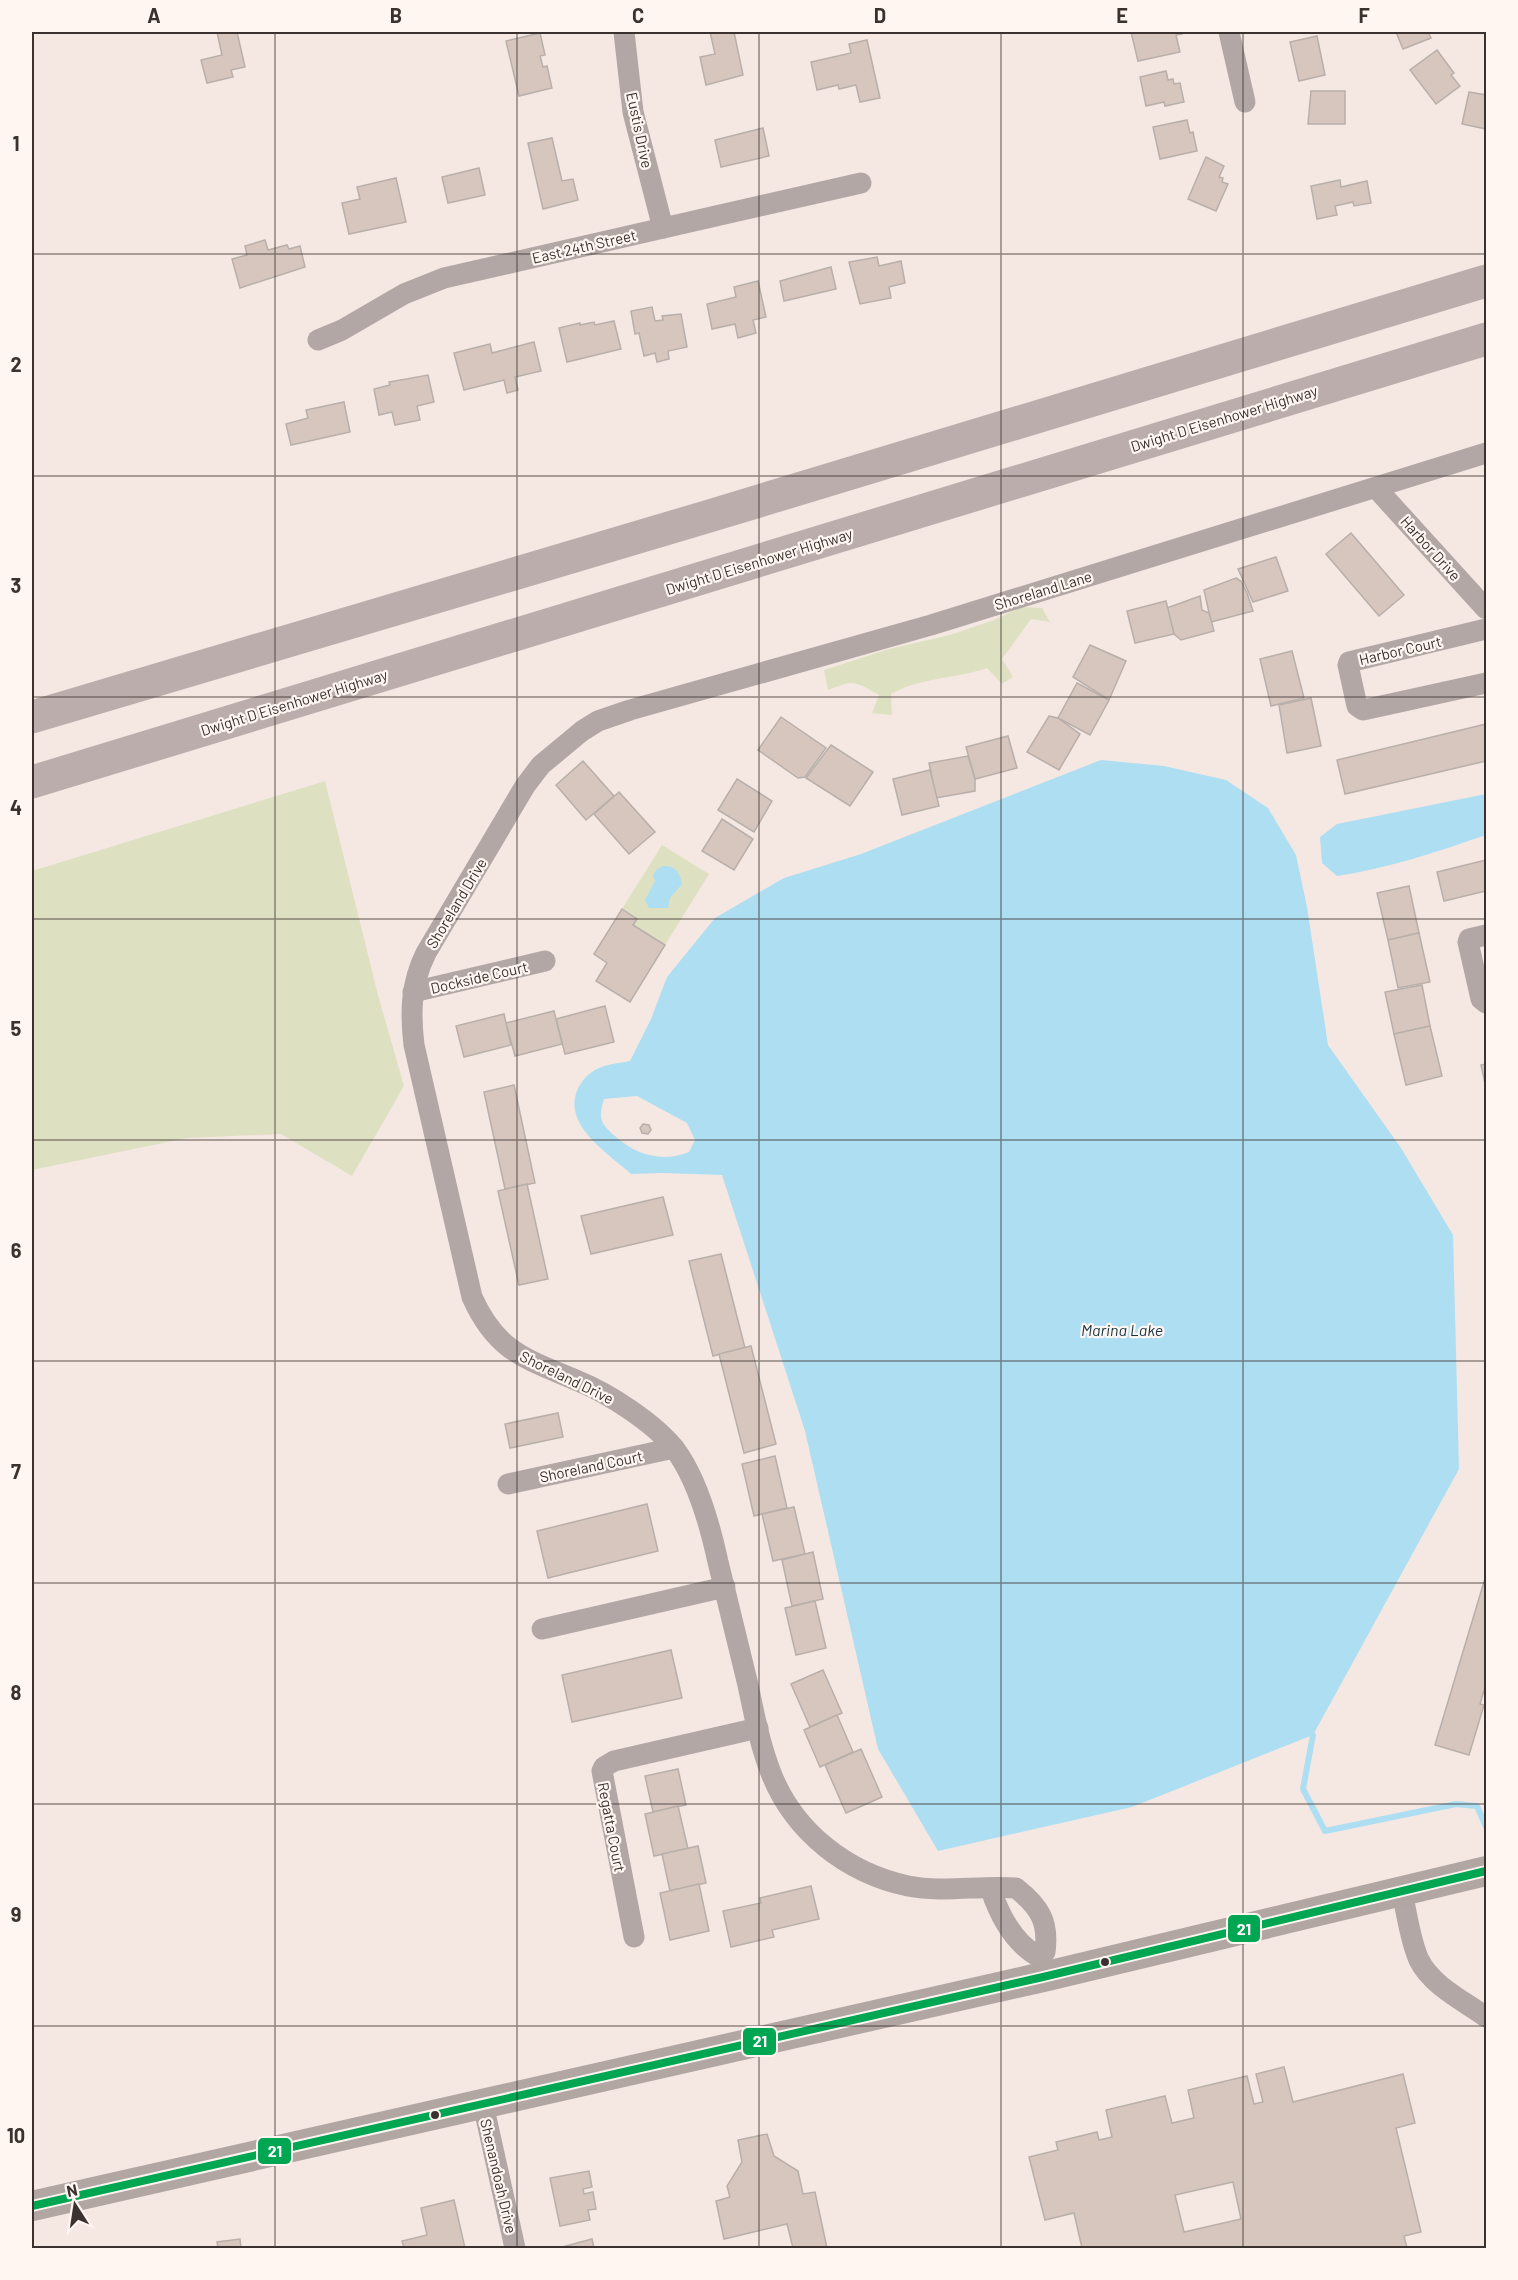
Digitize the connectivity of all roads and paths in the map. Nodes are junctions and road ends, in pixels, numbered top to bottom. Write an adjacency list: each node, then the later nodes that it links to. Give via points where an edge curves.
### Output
1 (624, 32): 5 (street, Eustis Drive, via 633,112)
2 (1229, 32): 3 (street)
3 (1245, 102)
4 (861, 183): 5 (street, East 24th Street)
5 (663, 228): 8 (street, East 24th Street, via 444,278 404,294)
6 (1486, 281): 14 (highway, via 706,518)
7 (1486, 339): 16 (highway, Dwight D Eisenhower Highway)
8 (318, 340)
9 (1486, 453): 10 (street, Shoreland Lane)
10 (1376, 488): 11 (street, Harbor Drive); 15 (street, Shoreland Lane, via 931,625)
11 (1486, 609)
12 (1486, 630): 13 (street, Harbor Court, via 1348,665 1357,706 1364,710)
13 (1486, 683)
14 (38, 715)
15 (598, 722): 19 (street, Shoreland Drive, via 554,753 525,786 426,953)
16 (32, 782)
17 (1486, 935): 20 (street, via 1468,939 1481,999)
18 (545, 962): 19 (street, Dockside Court)
19 (412, 992): 21 (street, Shoreland Drive, via 414,1045 472,1297 485,1323 519,1356 618,1402)
20 (1486, 1003)
21 (674, 1448): 22 (street, Shoreland Court); 23 (street, Shoreland Drive, via 707,1519)
22 (508, 1484)
23 (725, 1587): 24 (street); 25 (street, Shoreland Drive)
24 (542, 1629)
25 (758, 1728): 27 (street, Shoreland Drive, via 784,1800 806,1830 833,1854 868,1873 907,1886); 29 (street, Regatta Court, via 614,1761 604,1767)
26 (1486, 1871): 28 (main road)
27 (992, 1890): 30 (street, via 1008,1927); 30 (street, Shoreland Drive, via 1016,1888 1040,1914 1047,1939)
28 (1402, 1892): 30 (main road); 31 (street, via 1415,1948 1426,1972)
29 (634, 1937)
30 (1041, 1967): 32 (main road)
31 (1486, 2017)
32 (483, 2104): 33 (main road); 34 (street, Shenandoah Drive)
33 (32, 2206)
34 (515, 2248)

